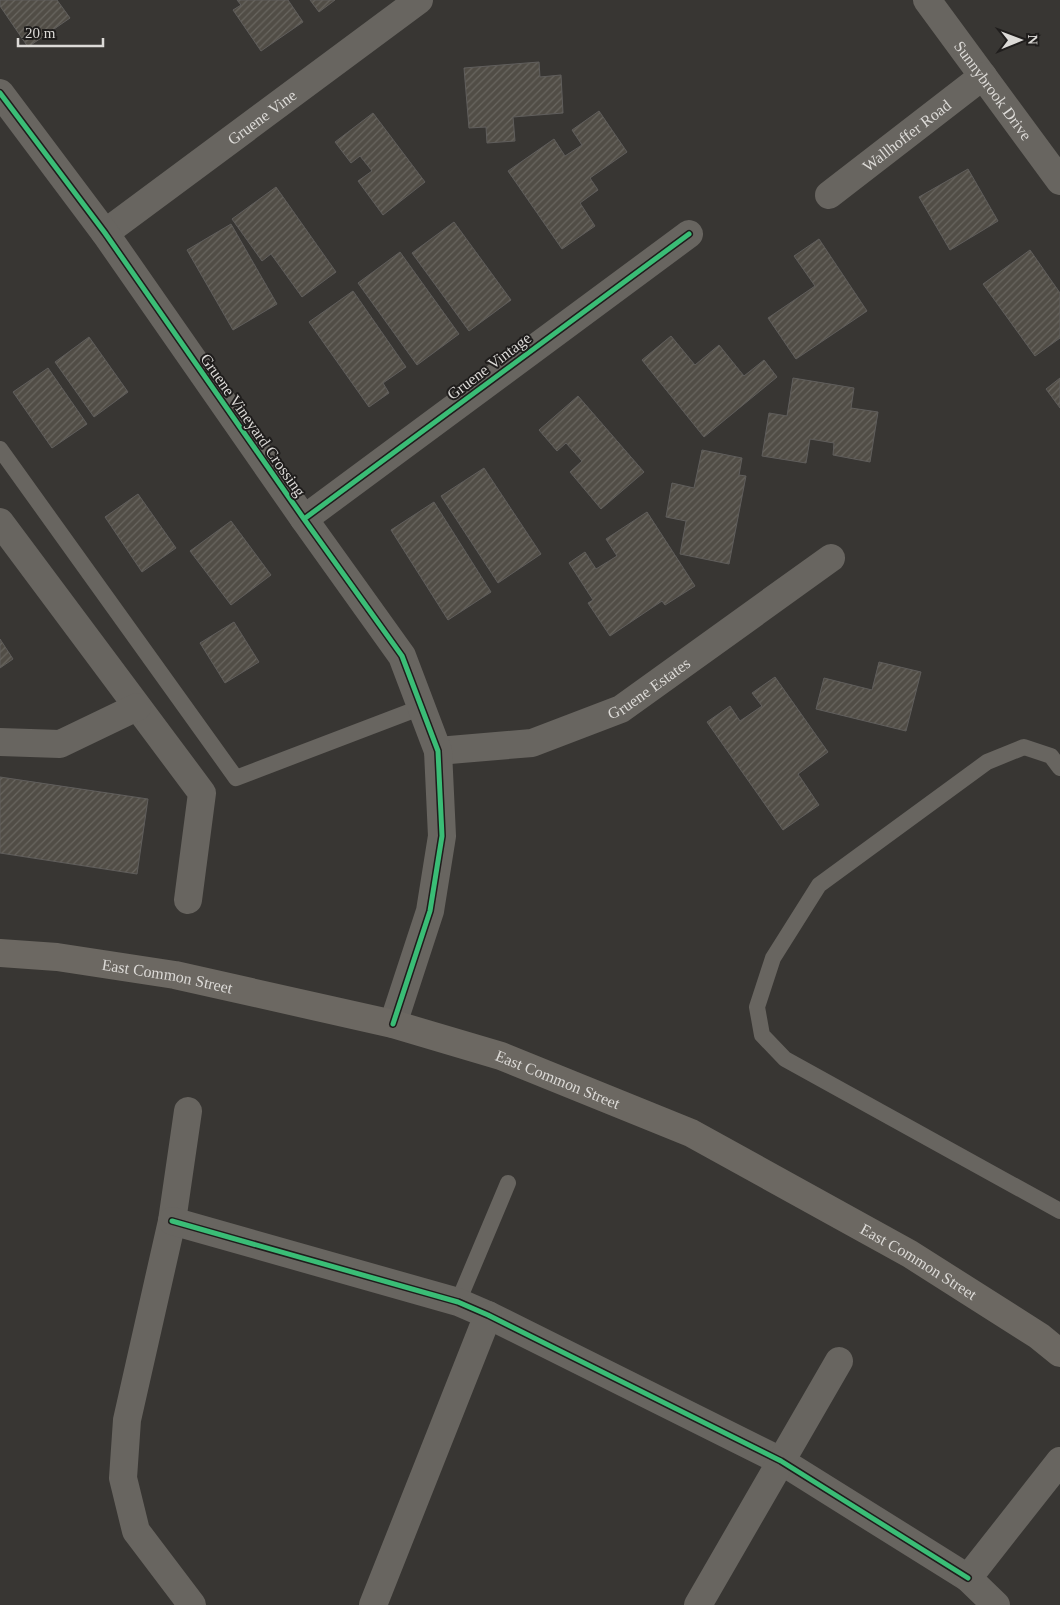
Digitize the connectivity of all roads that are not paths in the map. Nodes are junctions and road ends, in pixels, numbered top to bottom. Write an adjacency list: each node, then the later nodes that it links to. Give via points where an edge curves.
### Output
1 (419, 0): 7 (street, Gruene Vine)
2 (927, 0): 3 (street, Sunnybrook Drive)
3 (983, 76): 5 (street, Sunnybrook Drive); 6 (street, Wallhoffer Road)
4 (0, 93): 7 (street, Gruene Vineyard Crossing)
5 (1060, 181)
6 (829, 195)
7 (105, 233): 10 (street, Gruene Vineyard Crossing)
8 (689, 234): 10 (street, Gruene Vintage)
9 (0, 449): 14 (lane, via 236,778)
10 (304, 519): 14 (street, Gruene Vineyard Crossing, via 402,656)
11 (0, 522): 13 (street)
12 (831, 558): 16 (street, Gruene Estates, via 621,709 532,743)
13 (137, 707): 15 (street, via 60,744); 18 (street, via 202,793)
14 (422, 707): 16 (street, Gruene Vineyard Crossing)
15 (0, 742)
16 (438, 751): 20 (street, Gruene Vineyard Crossing, via 442,836 430,911)
17 (1060, 768): 23 (lane, via 1051,756 1024,747 987,762 819,885 772,958 758,1008 762,1035 785,1059)
18 (188, 900)
19 (0, 953): 20 (main road, East Common Street, via 57,957 175,975)
20 (393, 1024): 27 (main road, East Common Street, via 501,1056 691,1133 910,1254)
21 (188, 1111): 24 (street)
22 (508, 1183): 25 (lane)
23 (1060, 1210)
24 (172, 1221): 25 (street); 32 (street, via 127,1420 123,1478 136,1531)
25 (458, 1302): 26 (street)
26 (488, 1315): 29 (street); 33 (street)
27 (1060, 1353)
28 (838, 1361): 29 (street)
29 (781, 1461): 31 (street); 34 (street)
30 (1060, 1461): 31 (street)
31 (968, 1578): 35 (street)
32 (192, 1605)
33 (373, 1605)
34 (698, 1605)
35 (996, 1605)

